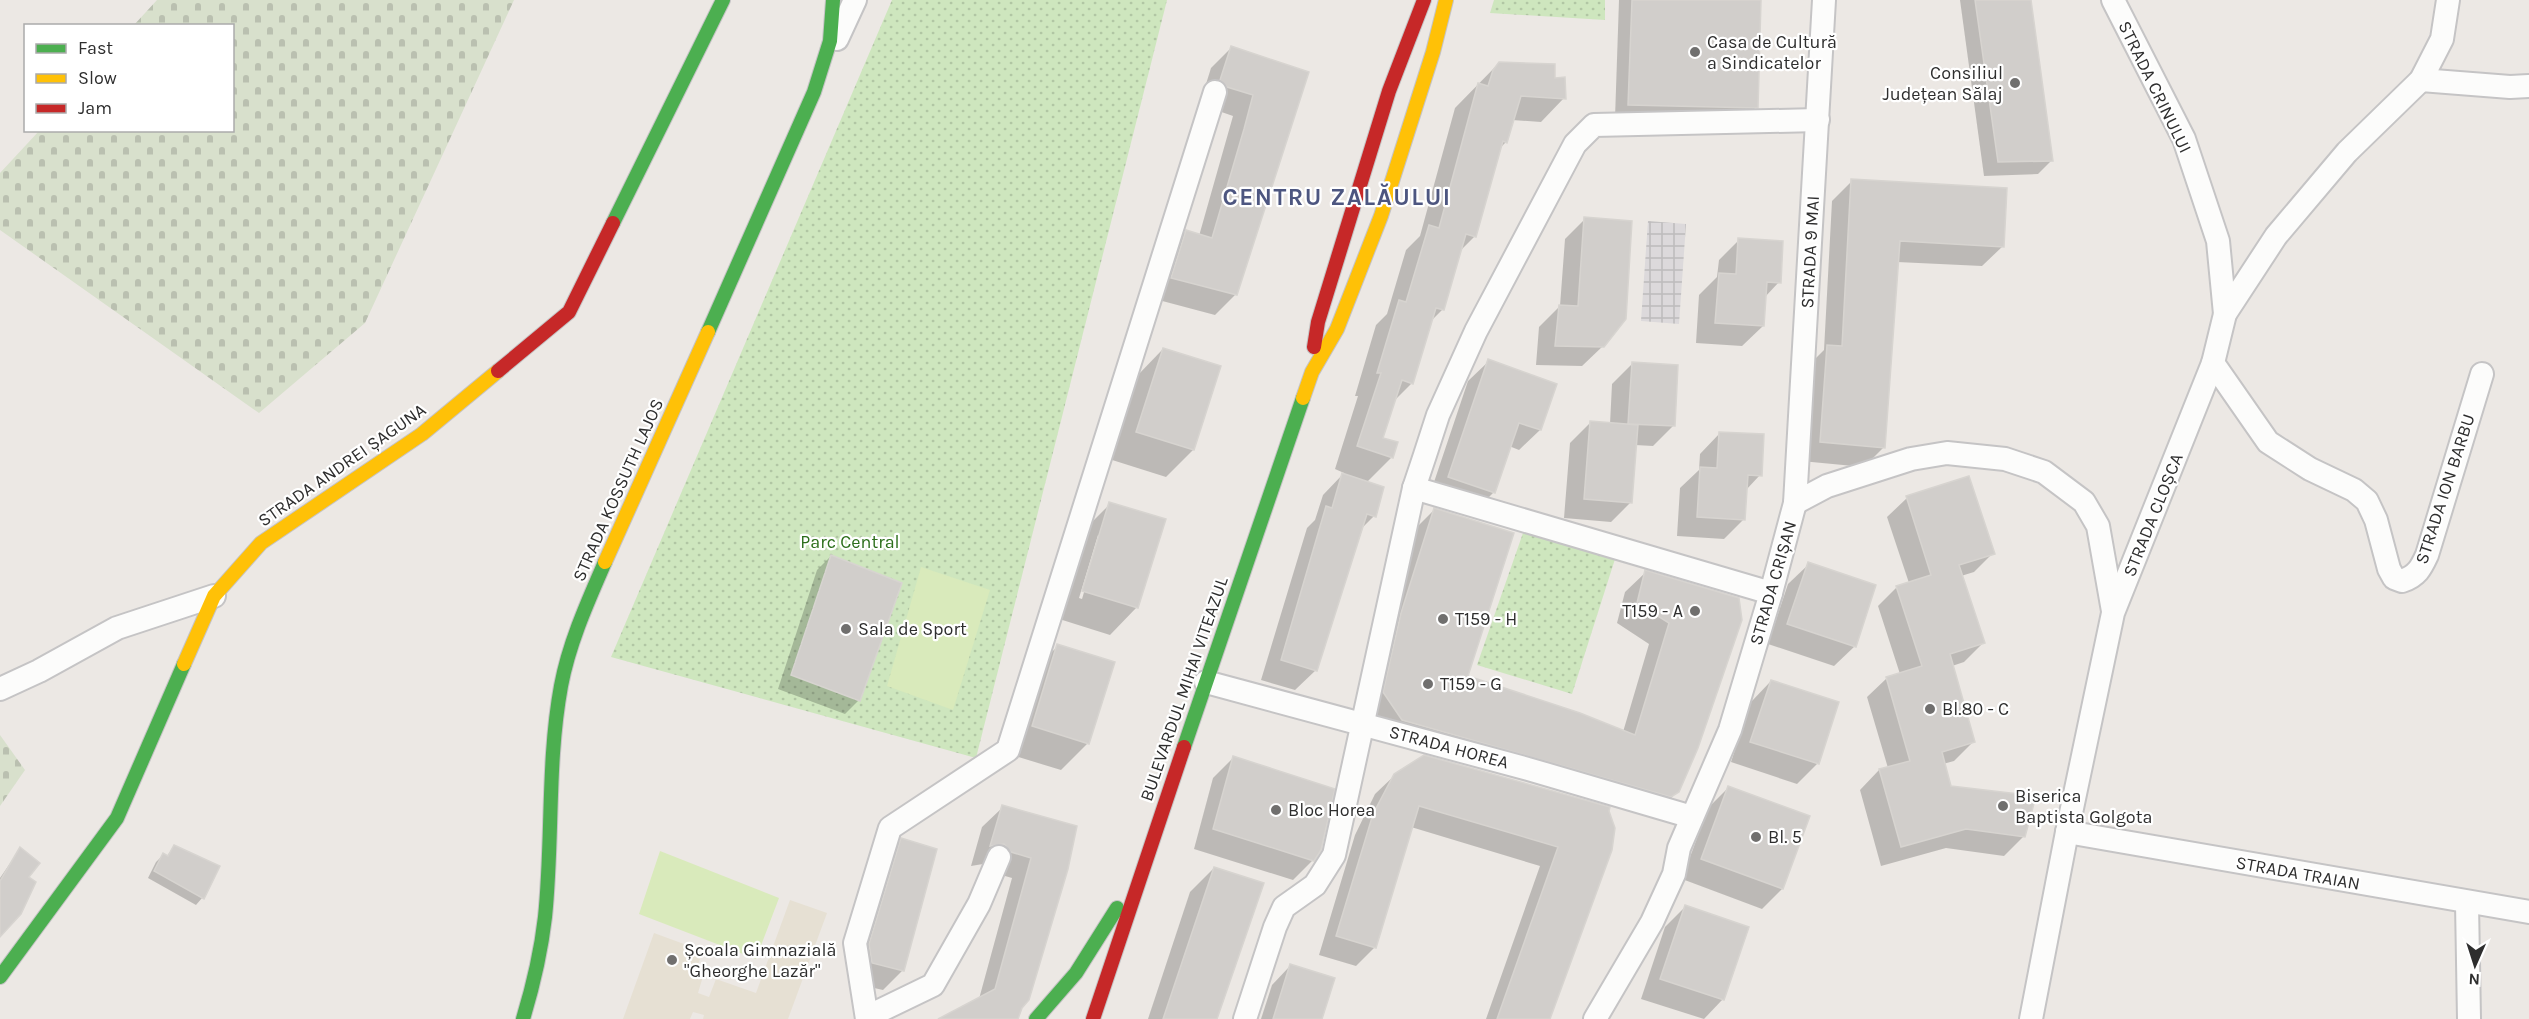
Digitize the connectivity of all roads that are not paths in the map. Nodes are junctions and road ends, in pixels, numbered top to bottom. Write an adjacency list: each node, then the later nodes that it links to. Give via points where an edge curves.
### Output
1 (723, 0): 21 (main road, STRADA ANDREI ȘAGUNA, via 569,312 422,434 261,543)
2 (833, 0): 9 (main road, STRADA KOSSUTH LAJOS, via 832,38)
3 (855, 0): 9 (street)
4 (1424, 0): 16 (main road, BULEVARDUL MIHAI VITEAZUL, via 1389,91 1318,322)
5 (1446, 0): 16 (main road, BULEVARDUL MIHAI VITEAZUL, via 1381,216 1337,329)
6 (1824, 0): 13 (street, STRADA 9 MAI)
7 (2113, 0): 14 (street, STRADA CRINULUI, via 2184,139 2218,241)
8 (2448, 0): 10 (street, STRADA CLOȘCA, via 2442,39)
9 (823, 70): 34 (main road, STRADA KOSSUTH LAJOS, via 597,580 569,653 553,753 544,916)
10 (2421, 80): 11 (street); 14 (street, STRADA CLOȘCA, via 2347,152 2276,236)
11 (2529, 86)
12 (1215, 92): 33 (street, via 1008,750 890,828 855,943)
13 (1818, 120): 18 (street, via 1594,125 1575,144 1476,331 1438,415); 19 (street, STRADA 9 MAI)
14 (2225, 314): 15 (street, STRADA CLOȘCA)
15 (2213, 363): 17 (street, STRADA ION BARBU, via 2268,442 2367,501 2389,569 2394,578 2402,581 2413,578 2427,555); 22 (street, STRADA CLOȘCA)
16 (1312, 372): 23 (main road, BULEVARDUL MIHAI VITEAZUL)
17 (2482, 374)
18 (1414, 488): 20 (street); 25 (street)
19 (1795, 503): 20 (street, STRADA CRIȘAN); 22 (street, STRADA CRIȘAN, via 1827,486 1947,453 2005,459 2044,472 2084,502 2098,526)
20 (1771, 593): 26 (street, STRADA CRIȘAN, via 1730,730)
21 (213, 596): 24 (street, via 117,628); 32 (main road, STRADA ANDREI ȘAGUNA, via 117,818)
22 (2113, 613): 27 (street, STRADA CLOȘCA)
23 (1206, 682): 25 (street, STRADA HOREA); 28 (main road, BULEVARDUL MIHAI VITEAZUL)
24 (0, 689)
25 (1363, 724): 26 (street, STRADA HOREA); 37 (street, via 1334,855 1315,885 1284,907)
26 (1692, 817): 38 (street, STRADA CRIȘAN, via 1679,848 1674,874 1652,922)
27 (2067, 832): 30 (street, STRADA TRAIAN); 39 (street, STRADA CLOȘCA)
28 (1149, 849): 35 (main road, via 1090,952); 36 (main road, BULEVARDUL MIHAI VITEAZUL)
29 (999, 857): 33 (street, via 980,904 933,985)
30 (2467, 903): 31 (street, STRADA TRAIAN); 40 (street)
31 (2529, 912)
32 (0, 977)
33 (867, 1018)
34 (523, 1019)
35 (1036, 1019)
36 (1093, 1019)
37 (1245, 1019)
38 (1595, 1019)
39 (2031, 1019)
40 (2469, 1019)

